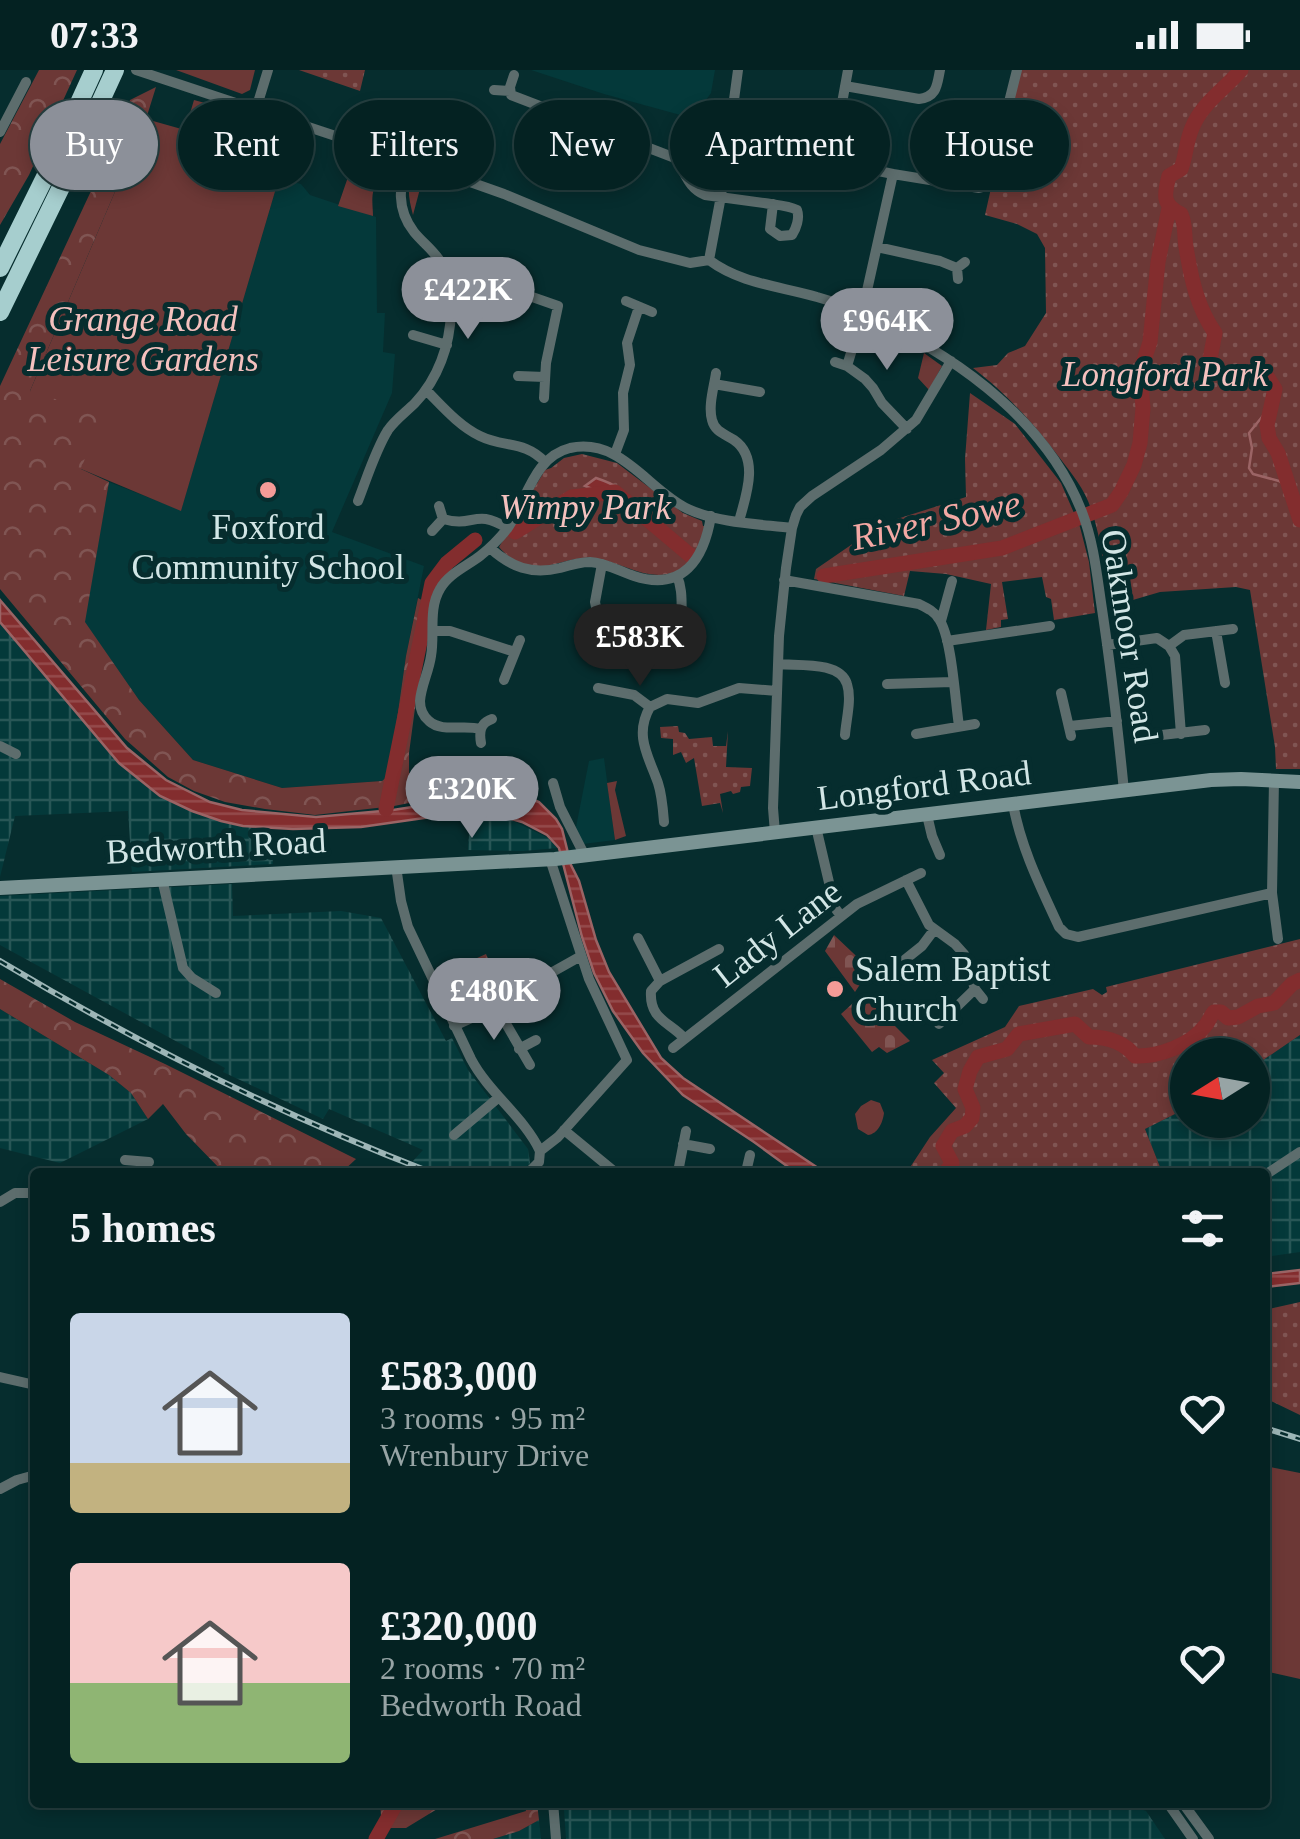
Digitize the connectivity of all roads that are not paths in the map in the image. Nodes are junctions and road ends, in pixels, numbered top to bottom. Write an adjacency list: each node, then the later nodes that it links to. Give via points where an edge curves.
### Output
1 (94, 70): 14 (highway)
2 (115, 70): 14 (highway)
3 (136, 70): 15 (street)
4 (268, 70): 16 (street)
5 (738, 70): 23 (street)
6 (848, 70): 11 (street)
7 (940, 70): 11 (street, via 926,98)
8 (1018, 70): 20 (street, via 984,187)
9 (514, 74): 13 (street)
10 (26, 82): 18 (street)
11 (845, 86): 17 (street)
12 (494, 90): 13 (street)
13 (510, 91): 23 (street, via 669,155 691,187)
14 (94, 92): 27 (highway); 34 (highway)
15 (228, 100)
16 (259, 100)
17 (843, 100)
18 (6, 106): 19 (street)
19 (0, 132)
20 (892, 174): 25 (street)
21 (400, 190): 29 (street, via 404,214 438,258)
22 (493, 190): 26 (street, via 639,250 690,263)
23 (721, 196): 24 (street); 26 (street)
24 (773, 204)
25 (877, 247): 28 (street); 36 (street)
26 (710, 260): 36 (street, Oakmoor Road, via 742,278)
27 (0, 268)
28 (960, 270)
29 (450, 287): 31 (street, via 492,283); 39 (street)
30 (626, 301): 32 (street)
31 (558, 306): 33 (street); 42 (street)
32 (639, 307): 35 (street); 47 (street, via 627,344 624,430)
33 (570, 310)
34 (0, 312)
35 (652, 312)
36 (862, 313): 40 (street, Oakmoor Road)
37 (412, 335): 39 (street)
38 (854, 343): 46 (street, via 841,364 873,388)
39 (446, 345): 43 (street)
40 (951, 361): 46 (street); 75 (street, Oakmoor Road, via 1006,406 1064,476 1086,523)
41 (518, 376): 42 (street)
42 (545, 377): 45 (street)
43 (426, 390): 48 (street, via 477,435 521,446); 49 (street, via 386,433 360,477)
44 (760, 392): 53 (street, via 715,378 713,425 738,443 749,464)
45 (544, 398)
46 (907, 429): 55 (street, via 812,496)
47 (614, 454): 48 (street, via 573,448); 51 (street, via 683,506)
48 (545, 462): 54 (street)
49 (358, 501)
50 (439, 506): 52 (street)
51 (711, 516): 53 (street); 59 (street, via 702,550)
52 (443, 520): 54 (street, via 493,519); 56 (street)
53 (740, 521): 55 (street)
54 (507, 528): 57 (street)
55 (792, 528): 60 (street)
56 (432, 531)
57 (490, 548): 58 (street, via 529,571); 69 (street, via 439,590)
58 (602, 564): 59 (street, via 645,579); 64 (street)
59 (677, 576): 63 (street)
60 (784, 580): 66 (street, via 919,604); 78 (street)
61 (952, 581): 66 (street)
62 (616, 614): 64 (street)
63 (682, 617): 65 (street); 72 (street)
64 (598, 618): 71 (street)
65 (663, 618)
66 (941, 621): 74 (street)
67 (1050, 626): 74 (street)
68 (1233, 628): 70 (street)
69 (432, 630): 77 (street); 91 (street, via 420,700 424,714 436,726)
70 (1216, 631): 76 (street); 81 (street)
71 (601, 632)
72 (684, 632)
73 (520, 640): 77 (street)
74 (947, 641): 80 (street)
75 (1107, 645): 76 (street, via 1157,638); 88 (street, Oakmoor Road)
76 (1169, 646): 94 (street, via 1176,656)
77 (515, 652): 79 (street)
78 (779, 664): 85 (street); 95 (street, via 842,674)
79 (504, 680)
80 (952, 682): 82 (street); 90 (street)
81 (1224, 683)
82 (887, 684)
83 (598, 688): 86 (street, via 634,695)
84 (1062, 690): 88 (street, via 1071,731)
85 (777, 691): 86 (street, via 739,688 708,701 667,699); 108 (street)
86 (650, 706): 106 (street, via 642,744)
87 (492, 719): 91 (street)
88 (1117, 721): 103 (street, Oakmoor Road)
89 (976, 724): 90 (street)
90 (959, 726): 93 (street)
91 (480, 729): 97 (street)
92 (1205, 730): 94 (street)
93 (916, 734)
94 (1181, 734): 96 (street)
95 (845, 735)
96 (1153, 736)
97 (481, 743)
98 (0, 746): 99 (street)
99 (16, 754)
100 (1274, 780): 101 (main road, Longford Road); 103 (main road, Longford Road); 117 (street)
101 (1300, 782)
102 (554, 783): 110 (street)
103 (1124, 791): 104 (main road, Longford Road)
104 (1013, 804): 105 (main road, Longford Road); 117 (street, via 1030,863 1066,934 1078,937)
105 (927, 815): 107 (main road, Longford Road); 109 (street)
106 (664, 822)
107 (816, 827): 108 (main road, Longford Road); 118 (street)
108 (776, 833): 110 (main road, Longford Road)
109 (940, 855)
110 (582, 856): 111 (main road, Longford Road)
111 (553, 859): 112 (main road, Bedworth Road); 123 (street)
112 (396, 866): 114 (main road, Bedworth Road); 131 (street, via 408,927)
113 (921, 873): 115 (street, Lady Lane)
114 (162, 879): 116 (main road, Bedworth Road); 128 (street, via 183,968)
115 (906, 880): 118 (street, Lady Lane); 119 (street)
116 (0, 888)
117 (1272, 893): 121 (street)
118 (840, 916): 132 (street, Lady Lane)
119 (934, 930): 124 (street, via 896,967); 127 (street, via 964,954)
120 (638, 938): 125 (street)
121 (1278, 939)
122 (719, 949): 125 (street)
123 (581, 956): 126 (street); 138 (street, via 626,1060)
124 (909, 973)
125 (660, 981): 132 (street, via 652,1006)
126 (533, 983)
127 (975, 989): 129 (street); 130 (street)
128 (216, 993)
129 (983, 999)
130 (942, 1015)
131 (454, 1026): 135 (street, via 498,1010); 137 (street)
132 (684, 1038): 134 (street, Lady Lane)
133 (536, 1040): 135 (street)
134 (673, 1048)
135 (519, 1049): 136 (street)
136 (530, 1065)
137 (498, 1098): 140 (street); 143 (street)
138 (564, 1130): 143 (street); 147 (street)
139 (686, 1131): 141 (street)
140 (454, 1135)
141 (683, 1144): 142 (street); 148 (street)
142 (710, 1149)
143 (540, 1151): 146 (street)
144 (1300, 1152): 150 (street)
145 (750, 1155): 149 (street)
146 (533, 1168)
147 (610, 1168)
148 (679, 1168)
149 (747, 1168)
150 (1270, 1172)
151 (30, 1193): 152 (street)
152 (0, 1202)
153 (0, 1378): 154 (street)
154 (30, 1384)
155 (30, 1476): 156 (street)
156 (0, 1490)
157 (553, 1808): 160 (street)
158 (1171, 1808): 161 (street)
159 (1186, 1808): 162 (street)
160 (556, 1839)
161 (1192, 1839)
162 (1209, 1839)

